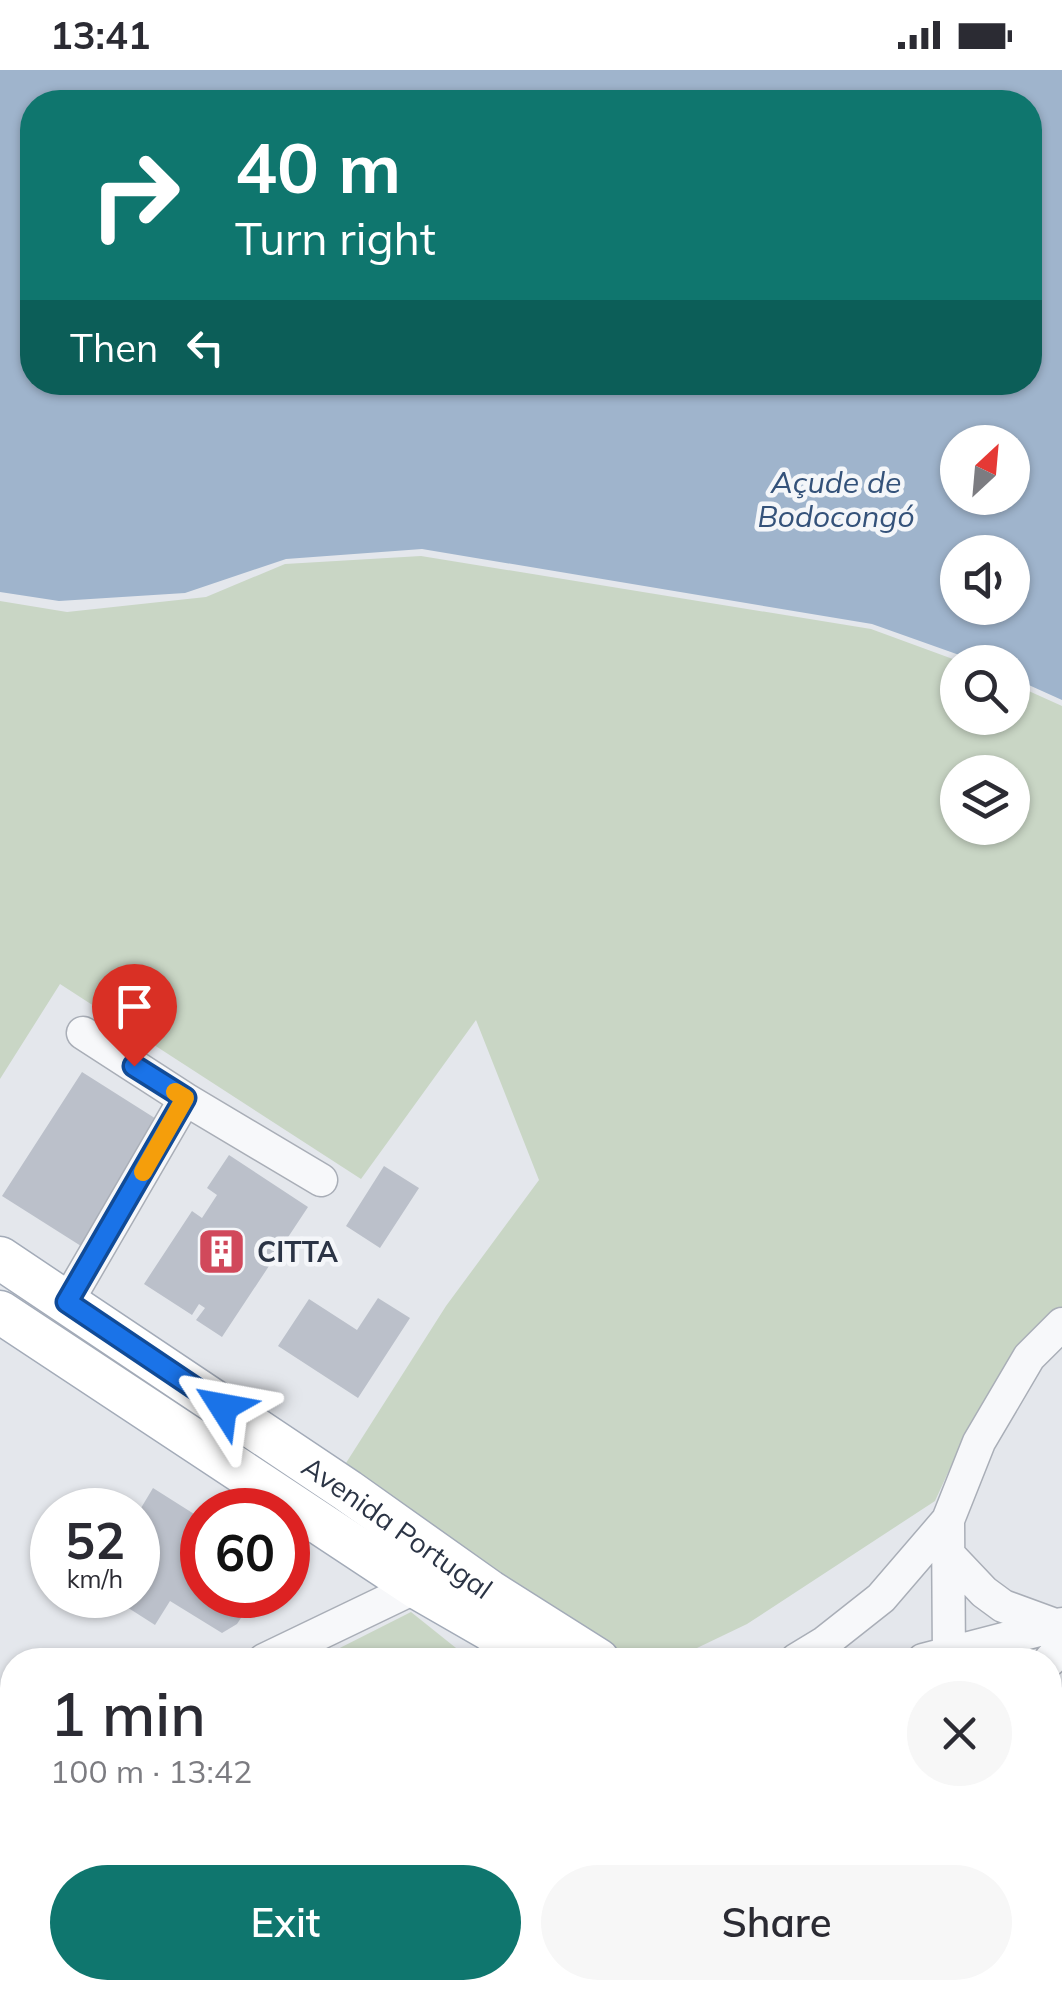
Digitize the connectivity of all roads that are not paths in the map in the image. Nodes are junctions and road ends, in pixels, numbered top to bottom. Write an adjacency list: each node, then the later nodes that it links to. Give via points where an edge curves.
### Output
1 (82, 1033): 2 (street)
2 (185, 1098): 3 (street); 5 (street)
3 (320, 1180)
4 (0, 1258): 5 (main road, Avenida Portugal)
5 (67, 1302): 11 (main road, Avenida Portugal, via 348,1491)
6 (0, 1312): 10 (main road, Avenida Portugal)
7 (1062, 1324): 8 (street, via 1029,1357 979,1442)
8 (948, 1520): 9 (street); 16 (street, via 881,1598)
9 (948, 1554): 12 (street, via 1004,1606); 17 (street)
10 (416, 1587): 11 (main road, Avenida Portugal); 13 (street)
11 (489, 1610): 14 (main road, Avenida Portugal); 15 (main road, Avenida Portugal)
12 (1060, 1632): 18 (street)
13 (289, 1648)
14 (522, 1648)
15 (572, 1648)
16 (817, 1648)
17 (942, 1648)
18 (987, 1648)

